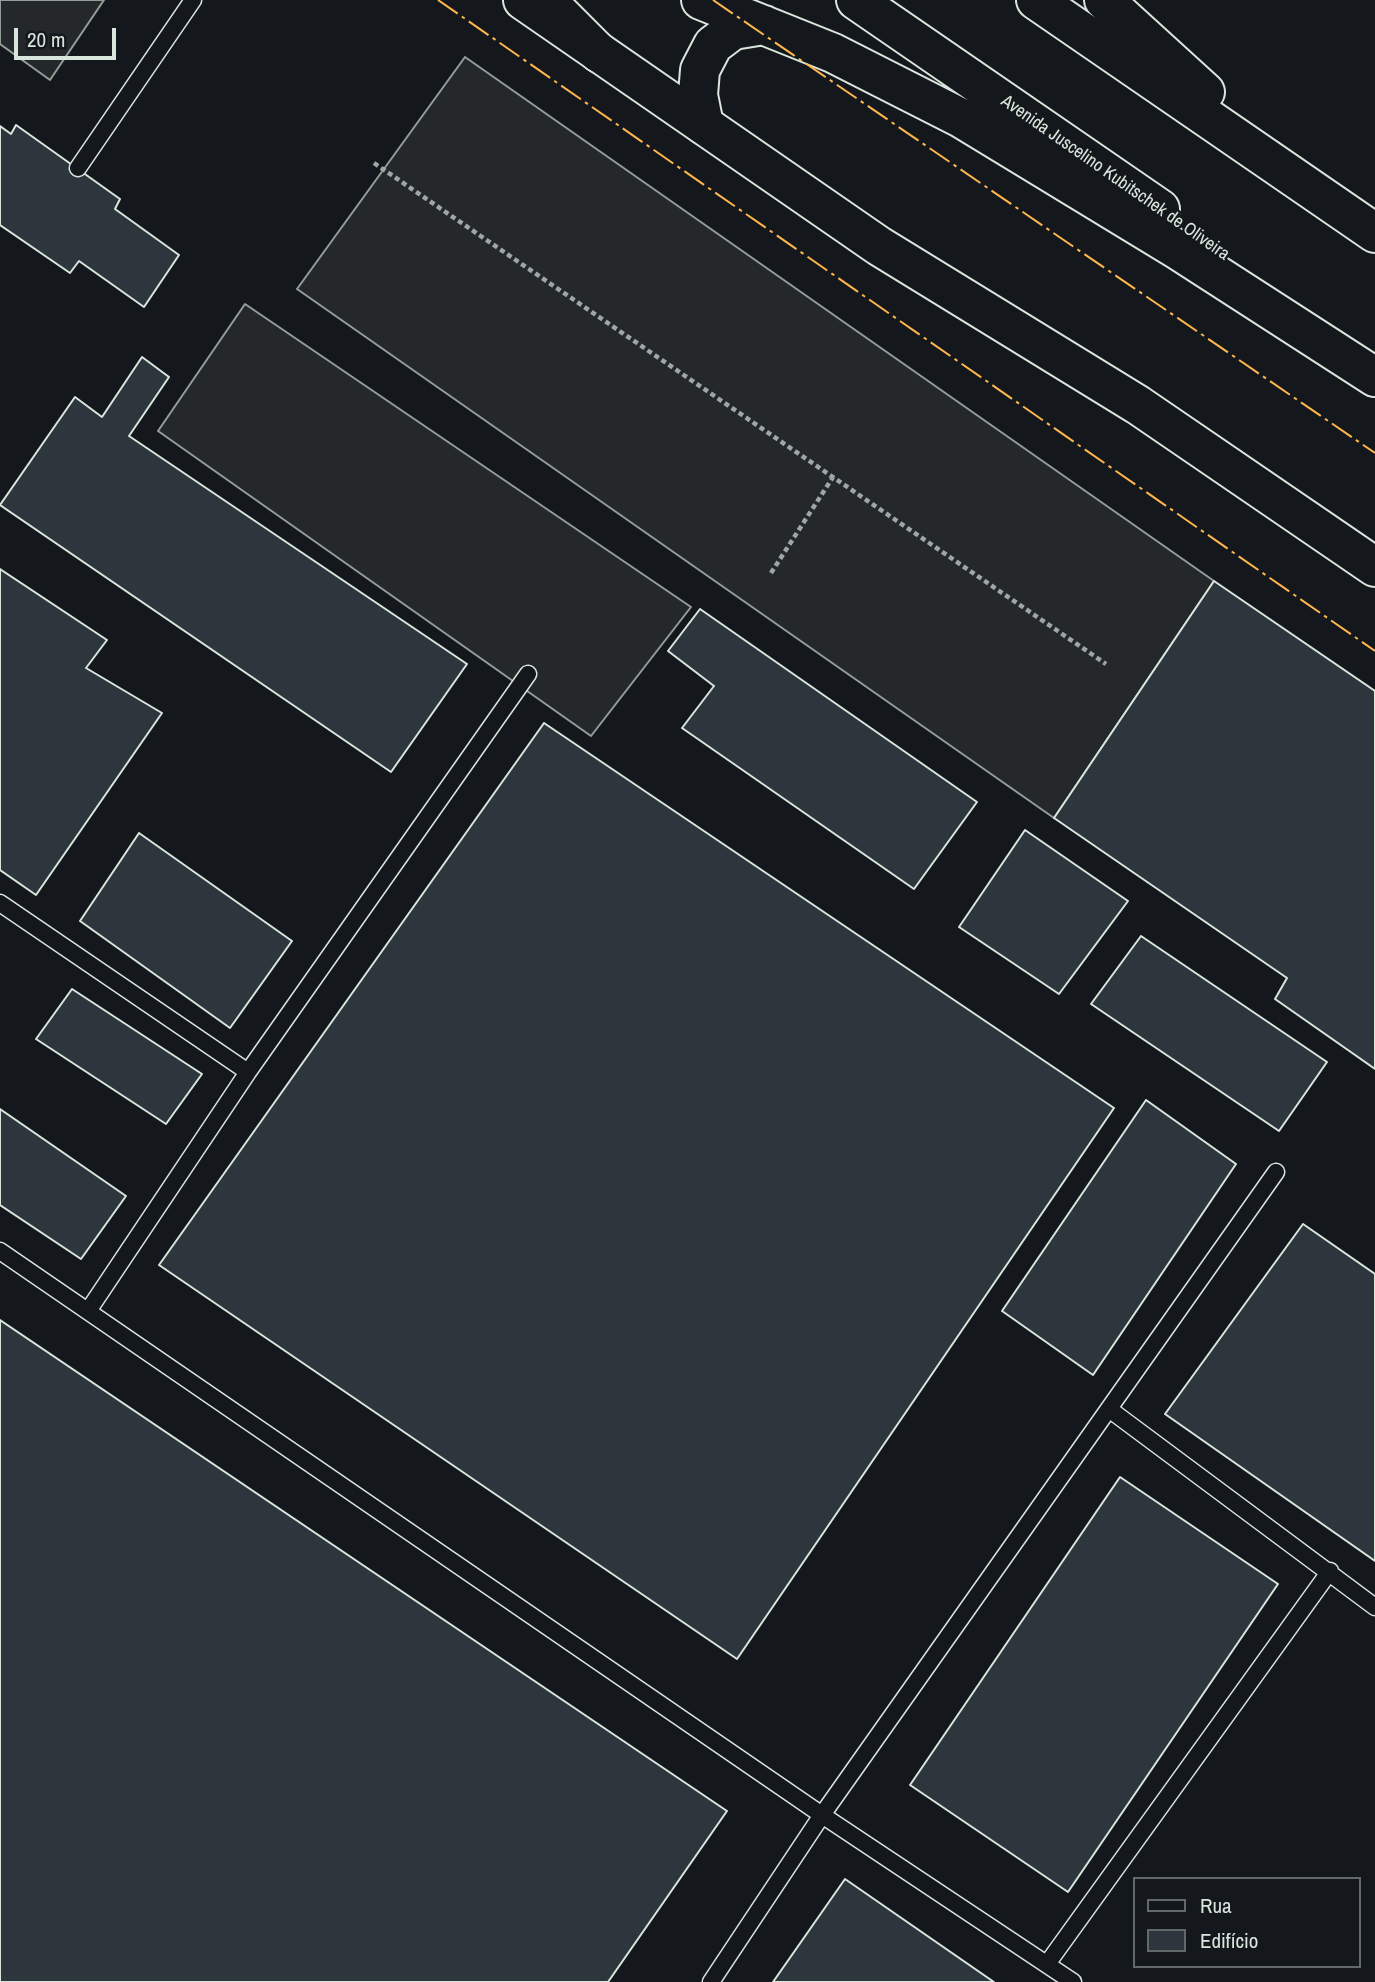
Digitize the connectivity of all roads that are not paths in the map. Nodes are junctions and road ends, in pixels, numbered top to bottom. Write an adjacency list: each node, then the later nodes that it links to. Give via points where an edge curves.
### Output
1 (193, 0): 11 (lane)
2 (523, 0): 9 (main road)
3 (546, 0): 9 (main road)
4 (701, 0): 8 (main road)
5 (856, 0): 14 (main road, Avenida Juscelino Kubitschek de Oliveira)
6 (1036, 0): 12 (main road)
7 (1104, 0): 12 (main road)
8 (764, 25): 10 (main road, via 733,30 713,45 700,70 698,95); 15 (main road, via 894,83 1034,159)
9 (599, 52): 10 (main road)
10 (704, 125): 16 (main road, via 879,246 1138,405)
11 (78, 168)
12 (1313, 190): 13 (main road)
13 (1375, 233)
14 (1375, 357)
15 (1375, 377)
16 (1375, 567)
17 (528, 674): 19 (lane)
18 (0, 903): 19 (lane)
19 (248, 1072): 22 (lane)
20 (1276, 1172): 23 (lane)
21 (0, 1251): 22 (lane)
22 (88, 1311): 26 (lane)
23 (1109, 1409): 24 (lane); 26 (lane)
24 (1330, 1571): 25 (lane); 27 (lane)
25 (1375, 1607)
26 (822, 1815): 27 (lane); 28 (lane)
27 (1047, 1964): 29 (lane)
28 (711, 1982)
29 (1073, 1982)

